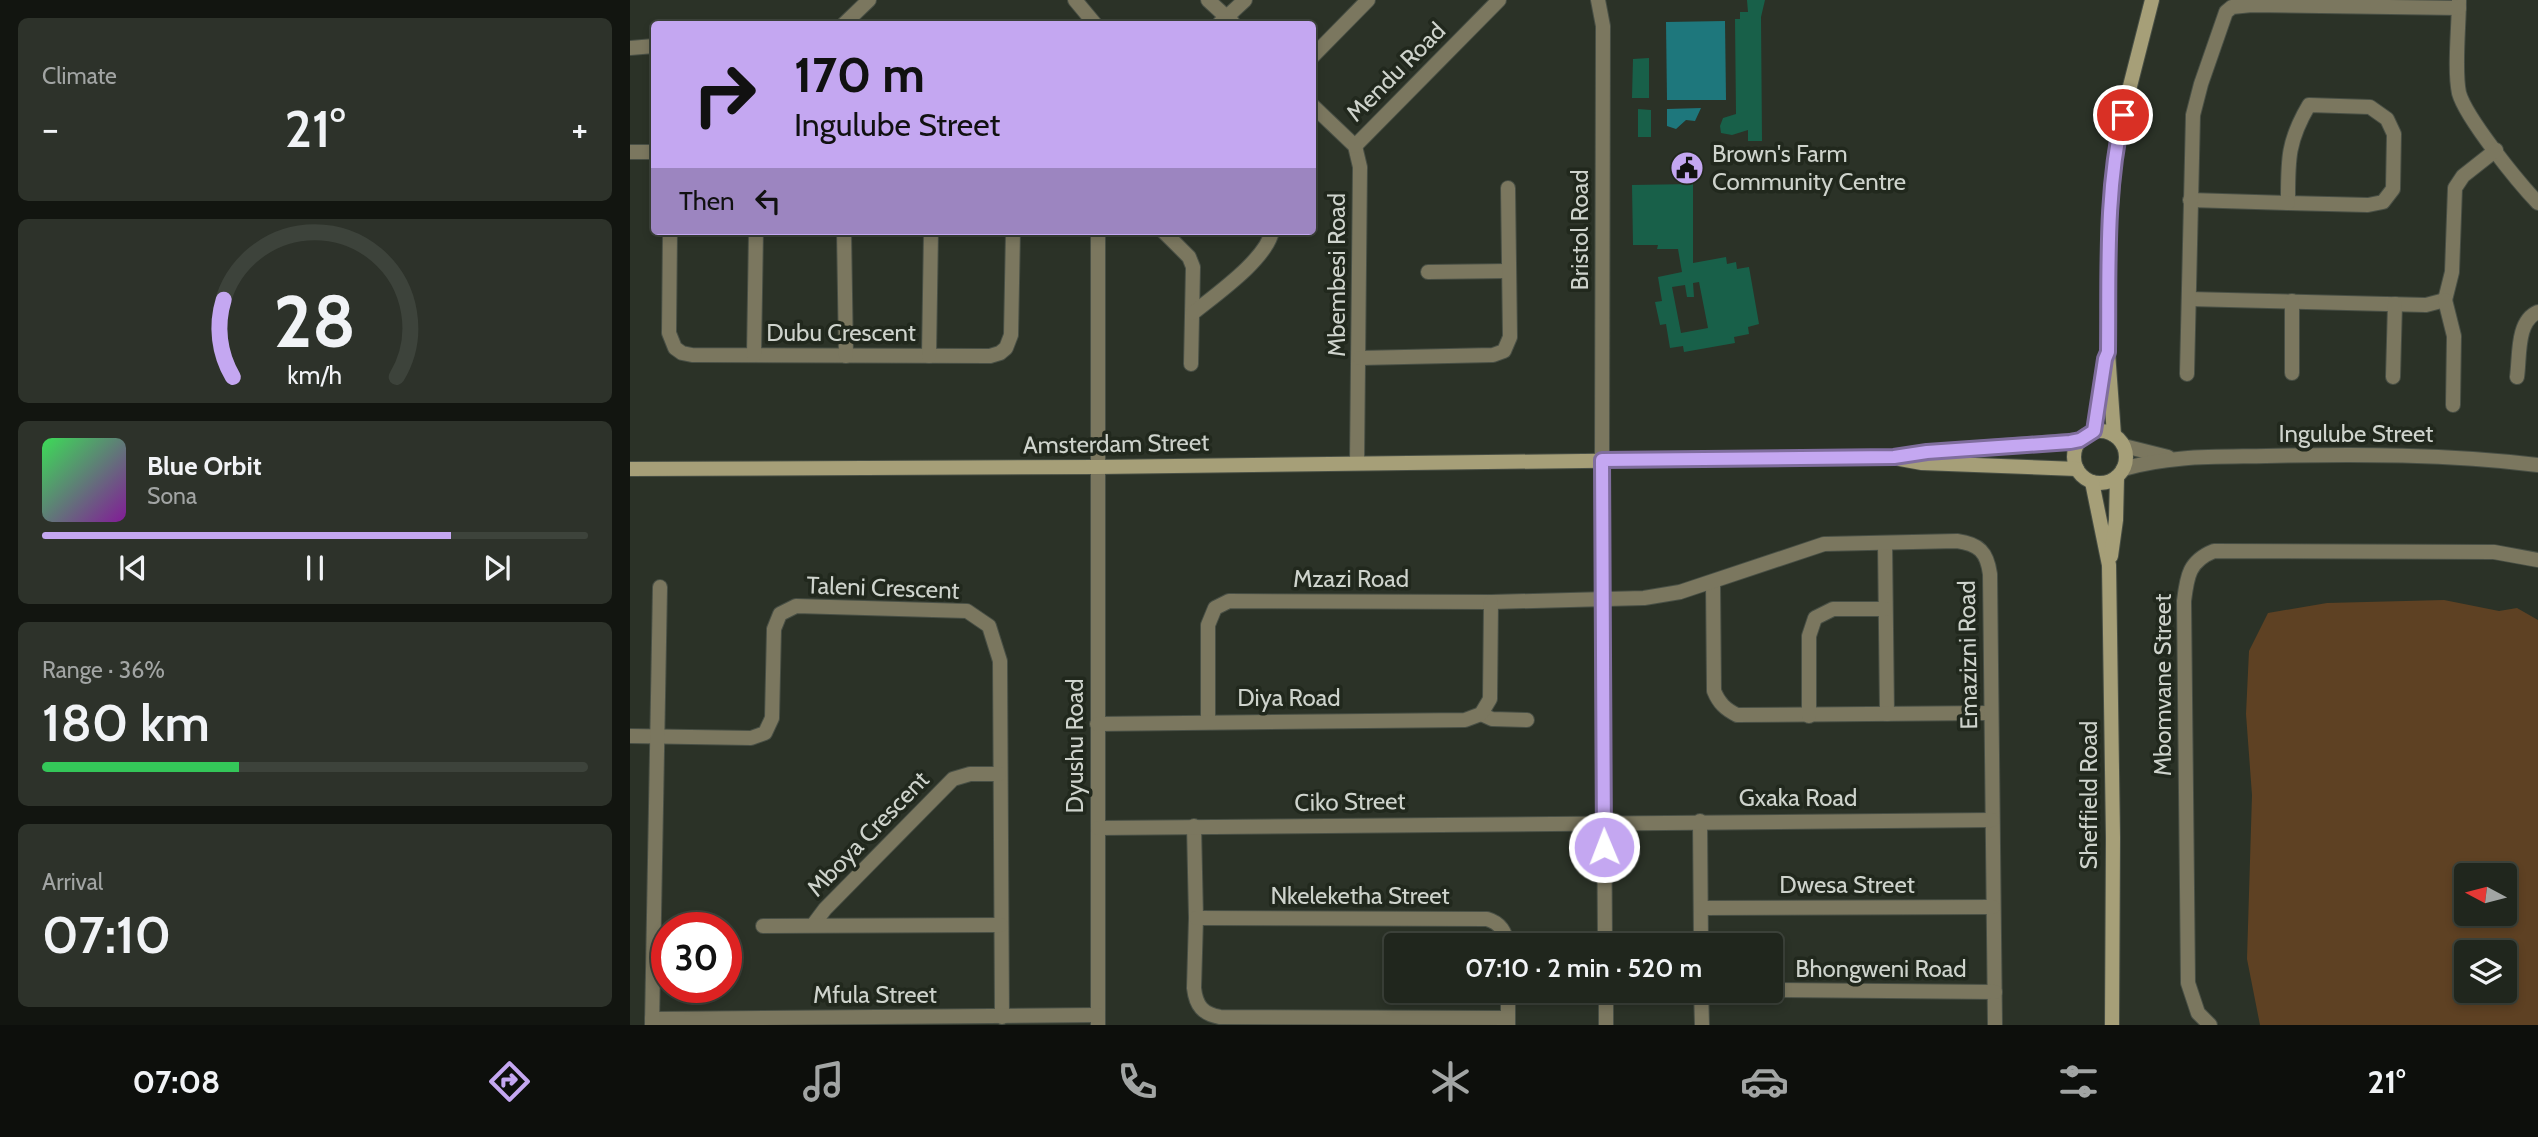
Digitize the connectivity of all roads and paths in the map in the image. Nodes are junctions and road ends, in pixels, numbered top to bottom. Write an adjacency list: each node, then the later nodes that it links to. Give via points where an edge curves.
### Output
1 (869, 0): 10 (street)
2 (1076, 0): 11 (street)
3 (1208, 0): 12 (street)
4 (1245, 0): 13 (street)
5 (1368, 0): 16 (street)
6 (1499, 0): 18 (street, Mendu Road)
7 (1598, 0): 58 (street, Bristol Road, via 1603,26)
8 (2152, 0): 42 (street, via 2118,137 2109,229)
9 (2459, 4): 19 (street, via 2458,89); 23 (street, via 2252,5 2225,12 2196,103)
10 (847, 21)
11 (1093, 21)
12 (1226, 21)
13 (1228, 21)
14 (651, 46): 15 (street)
15 (630, 48)
16 (1316, 53)
17 (1316, 109): 18 (street)
18 (1355, 146): 46 (street, Mbembesi Road, via 1360,167)
19 (2496, 150): 25 (street); 37 (street, via 2455,188 2452,272)
20 (630, 152): 21 (street)
21 (651, 152)
22 (1508, 188): 34 (street)
23 (2190, 200): 24 (street); 36 (street)
24 (2288, 202): 24 (street, via 2288,153 2309,105 2370,107 2387,119 2394,134 2393,189 2383,202)
25 (2538, 203)
26 (670, 235): 43 (street, Dubu Crescent, via 669,333 675,348 692,355)
27 (756, 235): 43 (street)
28 (844, 235): 44 (street)
29 (930, 235): 45 (street)
30 (1013, 235): 45 (street, Dubu Crescent, via 1011,335 1006,348 990,355)
31 (1098, 235): 61 (street, Dyushu Road)
32 (1167, 235): 41 (street, via 1192,263)
33 (1271, 235): 41 (street, via 1257,257)
34 (1509, 271): 35 (street); 46 (street, via 1510,337 1504,351)
35 (1428, 272)
36 (2189, 299): 38 (street); 49 (street)
37 (2445, 300): 39 (street); 52 (street, via 2454,337)
38 (2291, 301): 39 (street); 48 (street)
39 (2395, 304): 50 (street)
40 (2538, 312): 51 (street, via 2522,331)
41 (1193, 313): 47 (street)
42 (2108, 352): 53 (street); 55 (street)
43 (754, 355): 44 (street, Dubu Crescent)
44 (846, 356): 45 (street, Dubu Crescent)
45 (929, 356)
46 (1360, 358): 59 (street, Mbembesi Road)
47 (1191, 364)
48 (2292, 373)
49 (2187, 374)
50 (2393, 377)
51 (2517, 377)
52 (2453, 405)
53 (2094, 431): 54 (street); 55 (street)
54 (2080, 440): 56 (street); 63 (street, via 2075,449)
55 (2119, 440): 57 (street, Ingulube Street); 64 (street, via 2126,458)
56 (1894, 457): 58 (street); 63 (street, via 1922,463)
57 (2173, 458): 60 (street, Ingulube Street, via 2369,454); 64 (street, Ingulube Street)
58 (1602, 460): 59 (street, Amsterdam Street); 71 (street, Bristol Road)
59 (1357, 463): 61 (street, Amsterdam Street)
60 (2538, 465)
61 (1097, 467): 62 (street, Amsterdam Street); 80 (street, Dyushu Road)
62 (630, 468)
63 (2077, 469): 65 (street)
64 (2120, 473): 65 (street, via 2105,483); 68 (street, Sheffield Road)
65 (2092, 482): 68 (street, Sheffield Road)
66 (1885, 543): 69 (street, Emazizni Road, via 1811,547); 73 (street); 74 (street, Emazizni Road, via 1957,541 1983,551 1990,574)
67 (2538, 560): 111 (street, Mbomvane Street, via 2494,552 2214,551 2195,562 2184,601 2188,983 2198,1013)
68 (2109, 565): 110 (street, Sheffield Road)
69 (1713, 582): 71 (street, Emazizni Road, via 1659,596); 77 (street, via 1712,678 1719,702 1737,715)
70 (660, 587): 82 (street)
71 (1603, 600): 72 (street, Mzazi Road); 86 (street, Bristol Road)
72 (1491, 602): 75 (street, via 1490,699); 79 (street, Mzazi Road, via 1229,601 1215,608 1208,625)
73 (1885, 609): 76 (street); 77 (street, via 1833,609 1815,618 1809,636)
74 (1992, 713): 76 (street); 84 (street, Emazizni Road)
75 (1481, 714): 78 (street, Diya Road, via 1492,719); 79 (street, Diya Road, via 1465,720)
76 (1887, 714): 77 (street)
77 (1809, 716)
78 (1527, 720)
79 (1208, 722): 80 (street, Diya Road)
80 (1097, 724): 88 (street, Dyushu Road)
81 (630, 736): 82 (street)
82 (656, 737): 83 (street, Taleni Crescent, via 751,738 765,733 772,718 774,629 780,614 796,606 967,611 989,626 1000,662); 105 (street)
83 (999, 774): 92 (street, Mboya Crescent, via 953,779); 93 (street, Taleni Crescent)
84 (1992, 820): 85 (street, Gxaka Road); 89 (street, Emazizni Road)
85 (1700, 821): 86 (street, Gxaka Road); 90 (street)
86 (1604, 822): 87 (street, Ciko Street); 96 (street, Bristol Road)
87 (1194, 826): 88 (street, Ciko Street); 91 (street)
88 (1098, 828): 104 (street, Dyushu Road)
89 (1993, 907): 90 (street, Dwesa Street); 99 (street, Emazizni Road)
90 (1701, 908): 97 (street)
91 (1196, 918): 95 (street, Nkeleketha Street, via 1487,919); 106 (street, via 1196,999 1199,1007 1213,1015)
92 (813, 925): 93 (street, Mboya Crescent); 94 (street, Mboya Crescent)
93 (1001, 925): 103 (street, Taleni Crescent)
94 (763, 926)
95 (1505, 933)
96 (1605, 933)
97 (1701, 933)
98 (1783, 990): 99 (street, Bhongweni Road)
99 (1995, 992): 109 (street, Emazizni Road)
100 (1508, 1003): 106 (street)
101 (1606, 1003): 107 (street)
102 (1701, 1003): 108 (street)
103 (1002, 1017): 104 (street, Mfula Street); 105 (street, Mfula Street)
104 (1098, 1020)
105 (652, 1022)
106 (1508, 1022)
107 (1606, 1025)
108 (1702, 1025)
109 (1995, 1025)
110 (2112, 1025)
111 (2210, 1025)

